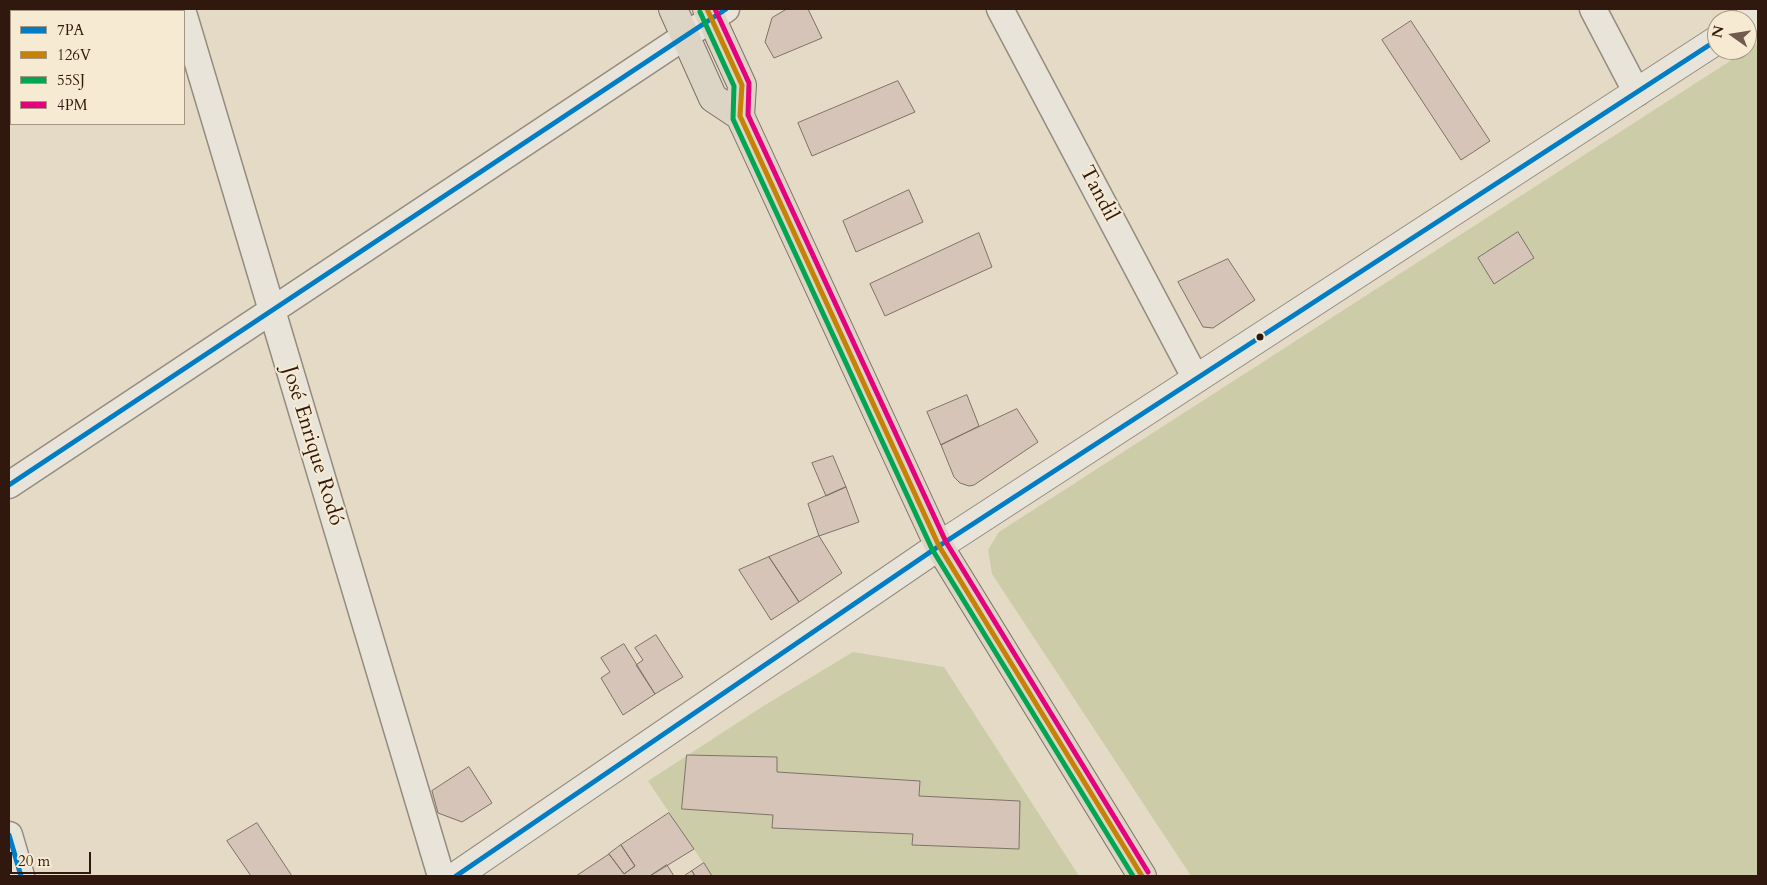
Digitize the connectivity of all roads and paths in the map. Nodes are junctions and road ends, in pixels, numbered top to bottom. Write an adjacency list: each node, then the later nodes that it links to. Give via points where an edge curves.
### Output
1 (673, 9): 6 (main road)
2 (1000, 9): 11 (street, Tandil)
3 (1593, 9): 8 (street)
4 (715, 12): 6 (street); 9 (main road, via 742,85)
5 (185, 19): 10 (street, José Enrique Rodó)
6 (685, 35): 9 (main road, via 713,98); 10 (street)
7 (1707, 47): 8 (street)
8 (1637, 93): 11 (street)
9 (740, 116): 13 (main road)
10 (272, 310): 12 (street); 16 (street, José Enrique Rodó)
11 (1196, 378): 13 (street)
12 (9, 485)
13 (939, 546): 17 (street); 18 (main road)
14 (9, 835): 15 (street)
15 (21, 876)
16 (441, 876)
17 (456, 876)
18 (1142, 876)

